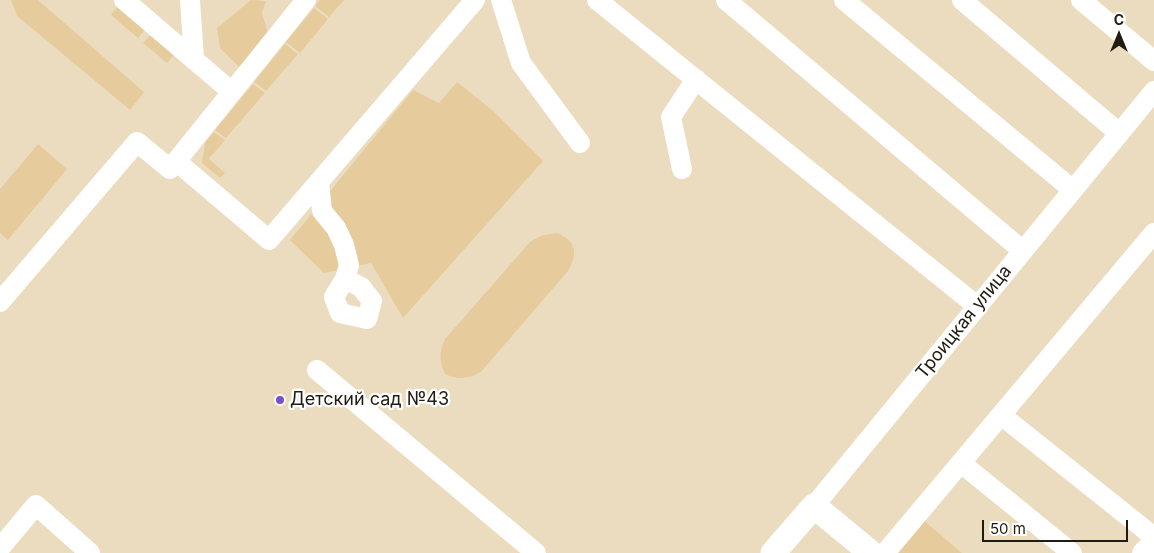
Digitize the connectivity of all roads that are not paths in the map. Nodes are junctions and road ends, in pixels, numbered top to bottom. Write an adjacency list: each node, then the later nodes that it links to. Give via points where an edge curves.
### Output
1 (124, 0): 11 (street)
2 (190, 0): 11 (street)
3 (306, 0): 15 (street)
4 (475, 0): 20 (street)
5 (501, 0): 17 (street, via 521,63)
6 (597, 0): 13 (street)
7 (726, 0): 23 (street)
8 (844, 0): 21 (street)
9 (962, 0): 16 (street)
10 (1081, 0): 12 (street)
11 (194, 60): 15 (street)
12 (1154, 61)
13 (696, 79): 19 (street, via 671,117); 26 (street)
14 (1154, 91): 16 (street, Троицкая улица)
15 (232, 92): 18 (street)
16 (1119, 134): 21 (street, Троицкая улица)
17 (580, 143)
18 (176, 161): 20 (street, via 269,240); 25 (street, via 170,169 137,142)
19 (682, 169)
20 (318, 182): 24 (street, via 322,211 336,228 344,245 349,265)
21 (1073, 190): 23 (street, Троицкая улица)
22 (1154, 233): 28 (street)
23 (1023, 251): 26 (street, Троицкая улица)
24 (345, 279)
25 (0, 302)
26 (978, 306): 30 (street, Троицкая улица)
27 (317, 370): 34 (street)
28 (1001, 415): 29 (street); 31 (street)
29 (961, 463): 37 (street); 38 (street)
30 (814, 506): 35 (main road, Троицкая улица); 36 (main road)
31 (1154, 538): 39 (street)
32 (0, 548): 33 (street, via 36,505)
33 (90, 553)
34 (536, 553)
35 (773, 553)
36 (872, 553)
37 (885, 553)
38 (1072, 553)
39 (1142, 553)

